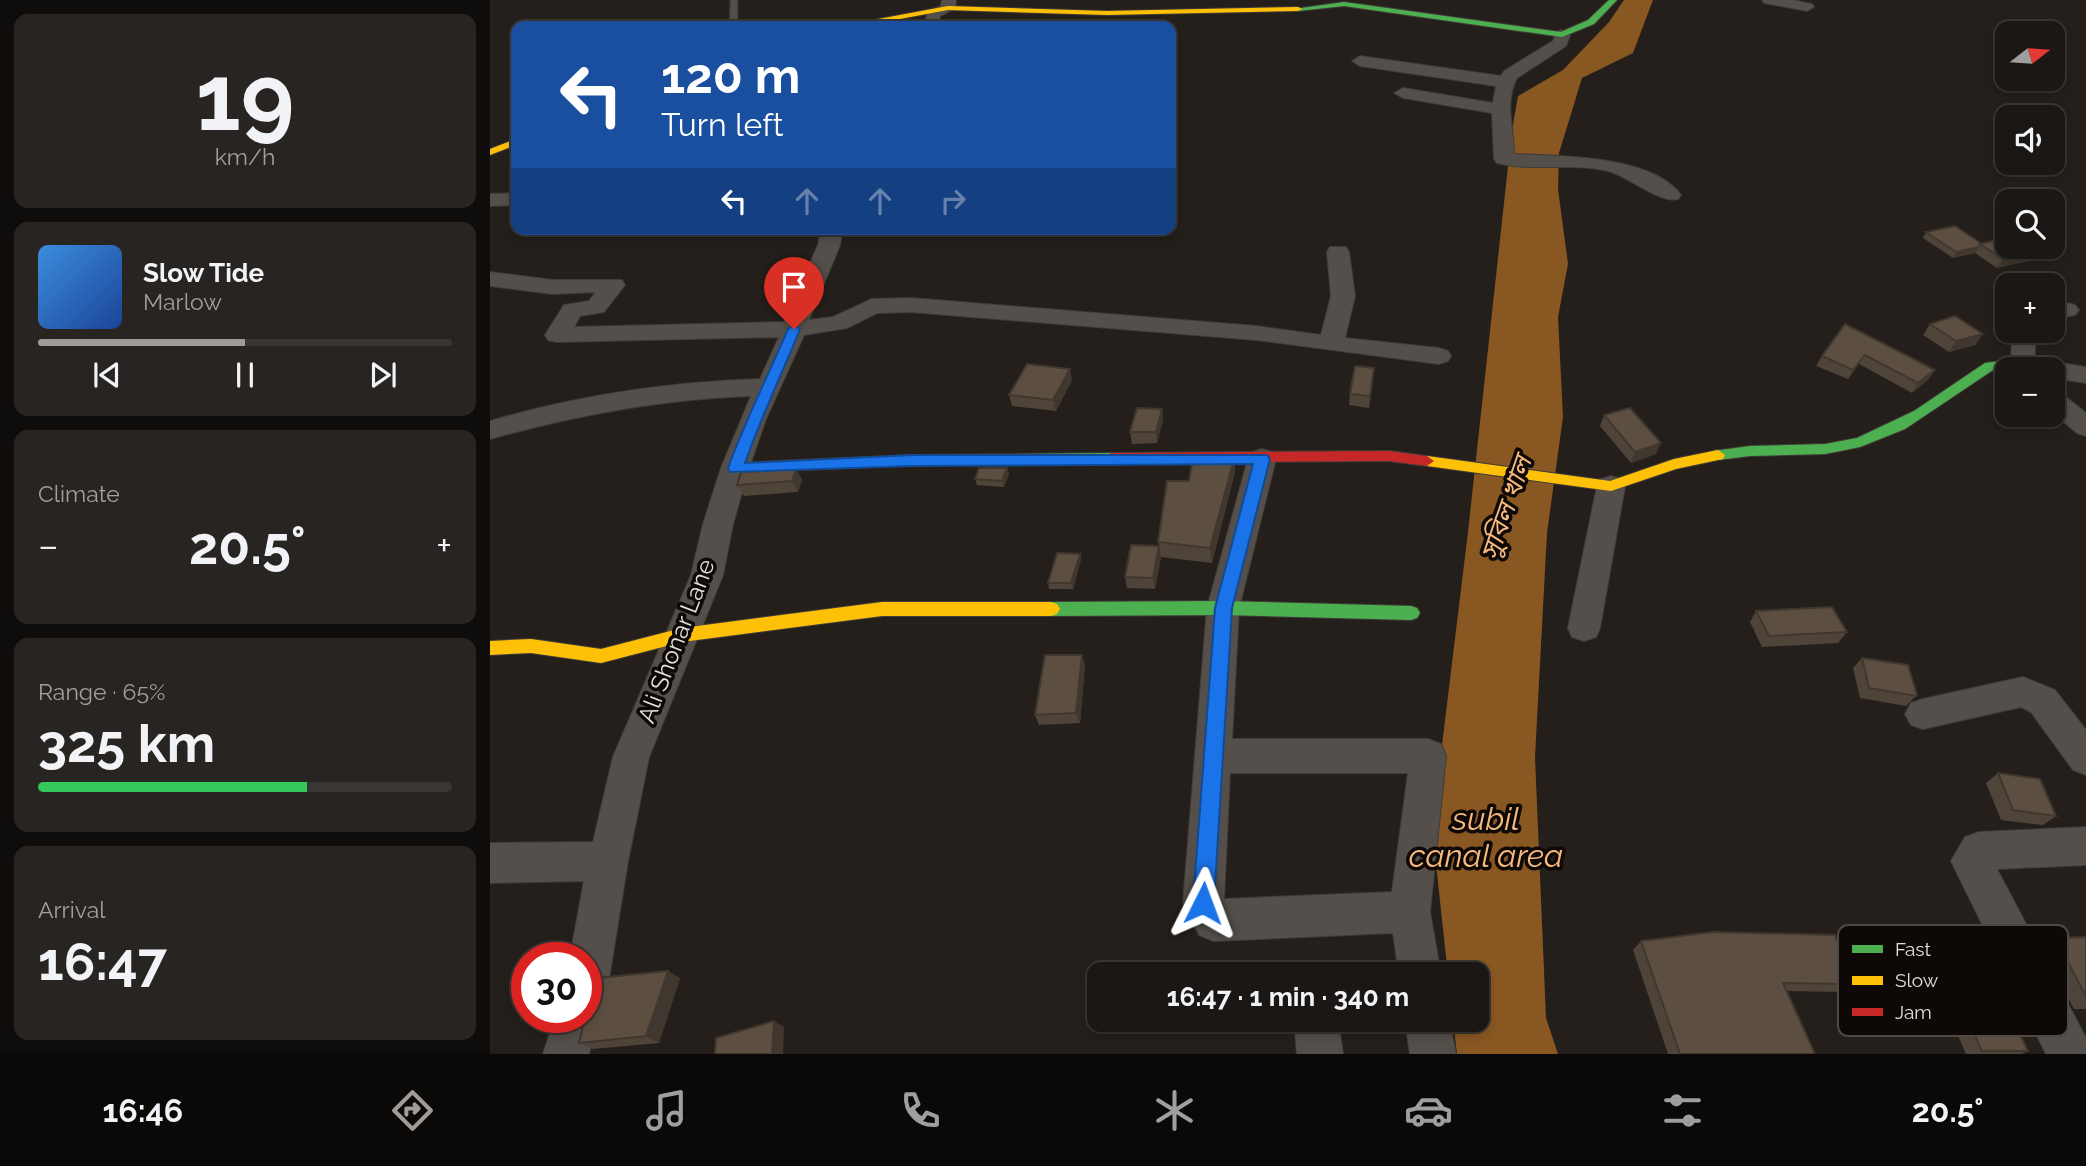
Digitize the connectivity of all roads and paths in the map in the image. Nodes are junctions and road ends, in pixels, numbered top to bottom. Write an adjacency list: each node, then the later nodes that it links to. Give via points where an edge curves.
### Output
1 (734, 0): 8 (lane)
2 (1613, 0): 12 (street, via 1596,21)
3 (1769, 0): 6 (street)
4 (1347, 2): 5 (street, via 1291,10 1107,13); 12 (street)
5 (948, 4): 10 (street); 11 (street, via 933,14)
6 (1807, 7)
7 (833, 10): 9 (street)
8 (734, 21)
9 (818, 21)
10 (877, 21)
11 (932, 21)
12 (1562, 35): 14 (street, via 1560,43)
13 (1360, 61): 14 (street)
14 (1505, 82): 16 (street)
15 (1403, 93): 16 (street)
16 (1499, 108): 19 (street, via 1504,159 1599,163 1647,180)
17 (511, 144): 18 (street)
18 (490, 152)
19 (1671, 195)
20 (511, 199): 21 (street)
21 (490, 200)
22 (830, 235): 25 (street, Ali Shonar Lane)
23 (1338, 252): 26 (street, via 1343,296)
24 (490, 279): 25 (street, via 553,287 614,285 596,307 572,310 556,335)
25 (794, 329): 26 (street, via 839,323 872,306 911,305 1256,333); 31 (street, Ali Shonar Lane)
26 (1331, 344): 27 (street)
27 (1439, 356)
28 (1995, 366): 37 (street, via 1888,432 1841,447 1748,449 1674,464)
29 (2065, 372): 30 (street)
30 (2086, 375)
31 (771, 387): 34 (street, via 638,395 537,415); 36 (street, Ali Shonar Lane)
32 (2065, 410): 33 (street)
33 (2086, 427)
34 (490, 430)
35 (1262, 459): 36 (street, via 912,460); 37 (street, via 1389,456); 38 (street)
36 (735, 468): 41 (street, Ali Shonar Lane, via 707,575)
37 (1611, 486): 40 (street)
38 (1223, 608): 39 (street); 41 (street, via 882,609); 44 (street)
39 (1411, 613)
40 (1584, 628)
41 (682, 635): 42 (street, via 601,656 531,646); 47 (street, Ali Shonar Lane, via 631,757)
42 (490, 648)
43 (1923, 714): 45 (street, via 2023,692 2043,701)
44 (1212, 755): 49 (street, via 1203,903 1214,920); 49 (street, via 1428,756)
45 (2086, 758)
46 (2086, 846): 50 (street, via 1979,852 1971,861)
47 (607, 861): 48 (street); 51 (street, Ali Shonar Lane)
48 (490, 863)
49 (1410, 912): 52 (street)
50 (2004, 925)
51 (593, 942)
52 (1418, 962)
53 (1317, 1032): 58 (street)
54 (1429, 1032): 59 (street)
55 (572, 1033): 57 (street)
56 (2061, 1036): 60 (street)
57 (566, 1054)
58 (1320, 1054)
59 (1433, 1054)
60 (2070, 1054)

